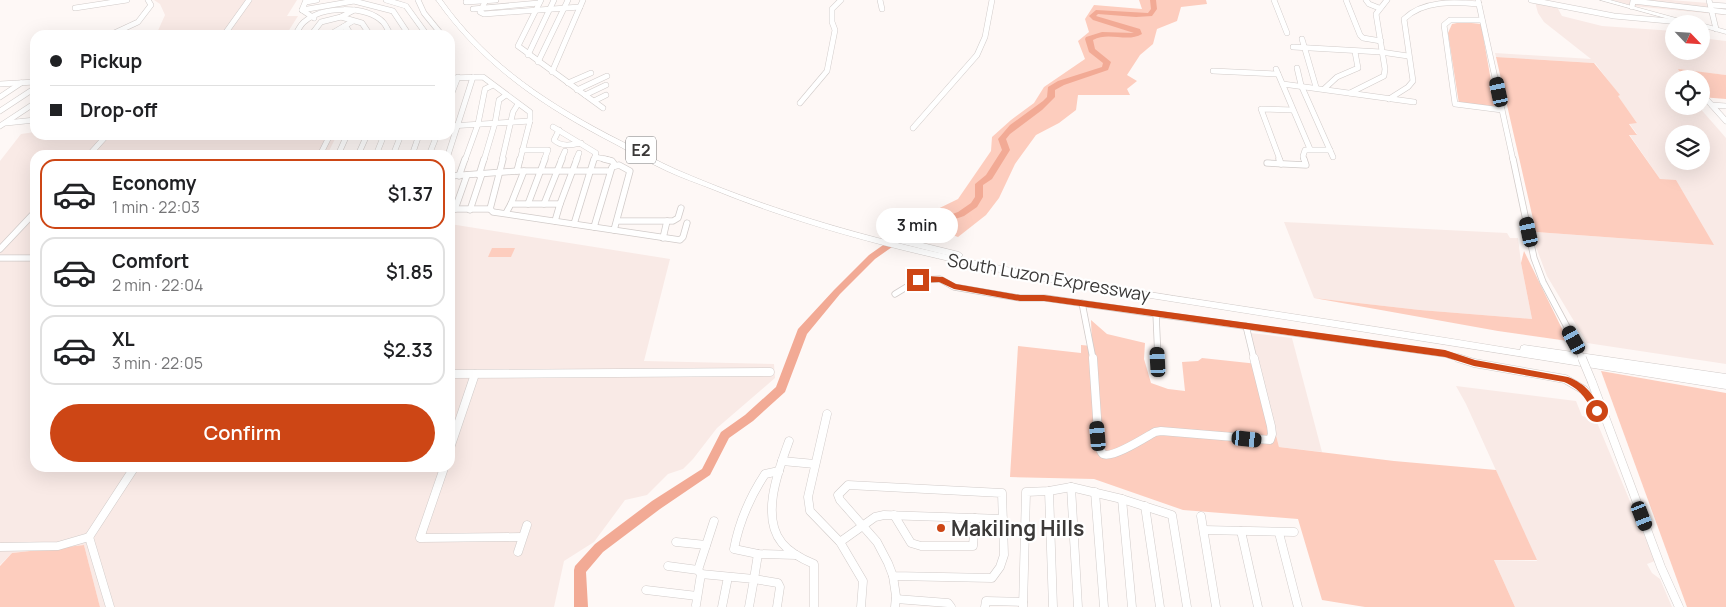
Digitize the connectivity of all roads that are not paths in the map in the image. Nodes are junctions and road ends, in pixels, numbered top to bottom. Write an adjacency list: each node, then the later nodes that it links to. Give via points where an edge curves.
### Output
1 (127, 0): 36 (street)
2 (148, 0): 56 (street, via 151,5 138,23)
3 (249, 0): 57 (street)
4 (317, 0): 25 (street)
5 (370, 0): 30 (street)
6 (387, 0): 32 (street)
7 (407, 0): 32 (street)
8 (418, 0): 66 (street)
9 (439, 0): 173 (highway, South Luzon Expressway / E2, via 501,68 598,133 644,157 731,194 785,214)
10 (445, 0): 173 (highway, South Luzon Expressway / E2, via 466,28 516,73 603,131 736,191)
11 (486, 0): 12 (street); 27 (street); 38 (street)
12 (496, 0)
13 (554, 0): 41 (street)
14 (568, 0): 39 (street)
15 (583, 0): 34 (street)
16 (841, 0): 108 (street, via 832,9 835,30 827,70)
17 (880, 0): 42 (street)
18 (992, 0): 127 (street, via 985,37 977,55)
19 (1274, 0): 69 (street)
20 (1346, 0): 71 (street, via 1360,35)
21 (1366, 0): 40 (street)
22 (1387, 0): 40 (street)
23 (1531, 0): 52 (street, via 1614,16)
24 (1603, 0): 35 (highway)
25 (306, 1): 43 (street)
26 (1435, 1): 29 (street); 77 (street, via 1417,6 1408,12 1404,20)
27 (466, 2)
28 (540, 2): 38 (street); 45 (street)
29 (1478, 2): 50 (street)
30 (364, 4): 43 (street, via 354,1); 44 (street); 64 (street, via 393,11)
31 (1711, 5): 33 (street); 35 (street, via 1633,1); 46 (street); 67 (street)
32 (406, 6): 65 (street)
33 (1726, 6)
34 (580, 7): 39 (street); 81 (street)
35 (1632, 7): 47 (highway)
36 (75, 8)
37 (473, 8): 38 (street)
38 (482, 8): 45 (street, via 480,13 486,15)
39 (564, 8): 41 (street); 78 (street)
40 (1379, 8): 71 (street, via 1376,14)
41 (550, 9): 45 (street); 76 (street)
42 (882, 9)
43 (302, 10): 49 (street)
44 (353, 10): 48 (street); 49 (street, via 326,12); 63 (street, via 374,15)
45 (535, 10): 76 (street, via 518,46)
46 (1726, 12)
47 (1665, 16)
48 (341, 17): 51 (street); 53 (street)
49 (313, 18): 53 (street); 58 (street, via 304,22)
50 (1482, 20): 116 (street); 116 (street, via 1450,20 1444,25 1456,104)
51 (353, 21): 54 (street); 62 (street, via 362,23)
52 (1665, 21)
53 (321, 22): 59 (street)
54 (342, 27): 60 (street); 61 (street)
55 (1710, 28): 67 (highway)
56 (118, 30)
57 (228, 30)
58 (298, 30)
59 (315, 30)
60 (338, 30)
61 (349, 30)
62 (367, 30)
63 (388, 30)
64 (406, 30)
65 (423, 30)
66 (438, 30)
67 (1716, 30): 68 (highway)
68 (1726, 32)
69 (1287, 33)
70 (1302, 39): 73 (street)
71 (1380, 41): 75 (street)
72 (1293, 47): 73 (street)
73 (1304, 48): 74 (street); 96 (street)
74 (1356, 52): 75 (street); 97 (street, via 1358,68 1337,77)
75 (1381, 52): 77 (street); 100 (street, via 1384,76)
76 (528, 55): 78 (street)
77 (1408, 56): 105 (street, via 1413,81)
78 (538, 62): 81 (street)
79 (1297, 68): 95 (street)
80 (1213, 71): 91 (street, via 1277,71)
81 (552, 72): 89 (street)
82 (591, 73): 89 (street)
83 (473, 76): 86 (street); 93 (street, via 483,77); 125 (street)
84 (607, 76): 98 (street)
85 (455, 77): 86 (street)
86 (458, 77): 92 (street)
87 (30, 82): 88 (street)
88 (22, 83): 90 (street); 104 (street)
89 (568, 83): 98 (street)
90 (0, 84)
91 (1283, 84): 95 (street); 115 (street)
92 (455, 85)
93 (493, 85): 101 (street); 124 (street, via 485,89)
94 (606, 85): 102 (street)
95 (1300, 85): 96 (street); 135 (street)
96 (1316, 87): 97 (street)
97 (1324, 89): 100 (street)
98 (577, 90): 102 (street)
99 (30, 91): 117 (street)
100 (1349, 93): 105 (street)
101 (506, 95): 109 (street); 122 (street, via 499,100)
102 (585, 95): 106 (street)
103 (606, 95): 106 (street)
104 (0, 97)
105 (1389, 99): 107 (street)
106 (594, 101): 112 (street)
107 (1414, 102)
108 (800, 103)
109 (518, 104): 119 (street, via 530,112); 121 (street)
110 (30, 106): 114 (street)
111 (1726, 106): 120 (street, via 1710,103)
112 (603, 108)
113 (30, 109): 114 (street)
114 (24, 110): 123 (street)
115 (1293, 110): 132 (street); 141 (street, via 1261,109)
116 (1502, 110): 190 (street, bridge, via 1534,258 1574,340)
117 (0, 111)
118 (30, 121): 123 (street)
119 (530, 121): 121 (street); 134 (street)
120 (1726, 121)
121 (512, 122): 122 (street); 150 (street)
122 (495, 123): 124 (street); 151 (street)
123 (2, 124)
124 (478, 124): 125 (street); 154 (street)
125 (458, 126): 129 (street)
126 (554, 127): 128 (street)
127 (913, 128)
128 (559, 130): 131 (street); 131 (street, via 554,140 557,143)
129 (455, 135)
130 (102, 140): 133 (street)
131 (581, 143): 139 (street, via 595,151)
132 (1310, 149): 135 (street); 141 (street, via 1305,150 1303,156 1306,165)
133 (94, 150)
134 (522, 150): 143 (street); 145 (street, via 548,150)
135 (1330, 150): 138 (street)
136 (565, 151): 146 (street)
137 (579, 153): 147 (street)
138 (1333, 156)
139 (595, 157): 142 (street, via 612,161); 148 (street)
140 (1267, 163): 141 (street)
141 (1281, 164)
142 (615, 165): 149 (street); 167 (street, via 630,171)
143 (517, 171): 144 (street); 150 (street)
144 (524, 171): 145 (street); 156 (street)
145 (540, 171): 146 (street); 157 (street)
146 (557, 171): 147 (street); 158 (street)
147 (573, 171): 148 (street); 159 (street)
148 (590, 171): 149 (street); 170 (street)
149 (610, 171): 171 (street)
150 (500, 173): 151 (street); 162 (street)
151 (480, 174): 152 (street); 163 (street)
152 (466, 175): 154 (street); 155 (street)
153 (455, 176): 154 (street)
154 (459, 176)
155 (455, 202)
156 (511, 204): 157 (street); 164 (street)
157 (528, 204): 158 (street)
158 (544, 204): 159 (street)
159 (560, 204): 166 (street)
160 (681, 208): 168 (street, via 676,219)
161 (455, 209): 163 (street)
162 (490, 209): 163 (street); 164 (street)
163 (470, 210)
164 (506, 213): 166 (street)
165 (30, 217): 175 (street)
166 (555, 221): 170 (street)
167 (617, 221): 168 (street); 172 (street)
168 (667, 222): 174 (street)
169 (687, 223): 174 (street, via 682,240)
170 (574, 224): 171 (street)
171 (594, 227): 172 (street)
172 (614, 230): 174 (street)
173 (872, 237): 176 (highway, South Luzon Expressway / E2)
174 (664, 238)
175 (0, 249)
176 (928, 251): 187 (highway, South Luzon Expressway / E2, via 1072,277); 188 (highway, South Luzon Expressway / E2, via 1069,282)
177 (0, 258): 178 (street)
178 (30, 258)
179 (895, 294): 180 (street, via 908,284 926,278 940,279 954,287 1011,297)
180 (1082, 304): 181 (street); 182 (street, via 1093,358 1099,447 1106,455 1161,431 1270,440 1271,426)
181 (1156, 314): 182 (street); 183 (street)
182 (1246, 326): 190 (street, via 1445,354 1474,363 1565,379 1579,385 1597,411)
183 (1158, 362)
184 (770, 372): 186 (street)
185 (455, 374): 186 (street)
186 (475, 374): 191 (street)
187 (1726, 378)
188 (1726, 385)
189 (827, 414): 194 (street)
190 (1604, 415): 249 (street)
191 (455, 433)
192 (789, 440): 193 (street)
193 (782, 461): 194 (street); 195 (street)
194 (815, 464): 217 (street, via 808,497 810,511)
195 (779, 471): 221 (street, via 765,474 755,489 736,537 734,549); 222 (street, via 772,513 779,540)
196 (131, 472): 214 (street)
197 (443, 472): 215 (street, via 420,538)
198 (1071, 487): 199 (street); 200 (street); 241 (street)
199 (1049, 491): 231 (street, via 1026,492); 240 (street)
200 (1095, 492): 201 (street); 242 (street)
201 (1122, 499): 202 (street); 243 (street)
202 (1145, 506): 244 (street); 245 (street, via 1172,515)
203 (894, 515): 205 (street); 205 (street, via 911,543 921,546 973,546); 208 (street, via 875,517)
204 (1201, 516): 210 (street)
205 (976, 518): 206 (street)
206 (1003, 519): 208 (street, via 1002,493 848,485 838,496 840,502); 225 (street, via 1004,555 992,578)
207 (714, 521): 218 (street)
208 (863, 524): 217 (street); 225 (street, via 882,549)
209 (527, 525): 215 (street)
210 (1204, 530): 211 (street); 246 (street)
211 (1241, 531): 213 (street); 247 (street)
212 (1294, 532): 213 (street)
213 (1279, 533): 248 (street)
214 (89, 537): 219 (street, via 58,546); 232 (street)
215 (522, 537): 220 (street)
216 (676, 542): 218 (street)
217 (840, 542): 237 (street, via 863,581)
218 (706, 545): 224 (street)
219 (0, 547)
220 (518, 552)
221 (758, 554): 222 (street); 227 (street)
222 (796, 555): 236 (street, via 814,564)
223 (668, 566): 224 (street)
224 (700, 572): 226 (street); 228 (street, via 697,601)
225 (894, 576): 229 (street)
226 (728, 577): 227 (street); 233 (street)
227 (754, 579): 234 (street); 235 (street, via 778,583)
228 (646, 590)
229 (896, 603): 230 (street)
230 (925, 604): 238 (street, via 948,603)
231 (1023, 604): 239 (street, via 986,601)
232 (110, 607)
233 (722, 607)
234 (749, 607)
235 (777, 607)
236 (814, 607)
237 (861, 607)
238 (951, 607)
239 (985, 607)
240 (1053, 607)
241 (1078, 607)
242 (1104, 607)
243 (1132, 607)
244 (1160, 607)
245 (1187, 607)
246 (1216, 607)
247 (1258, 607)
248 (1298, 607)
249 (1679, 607)

